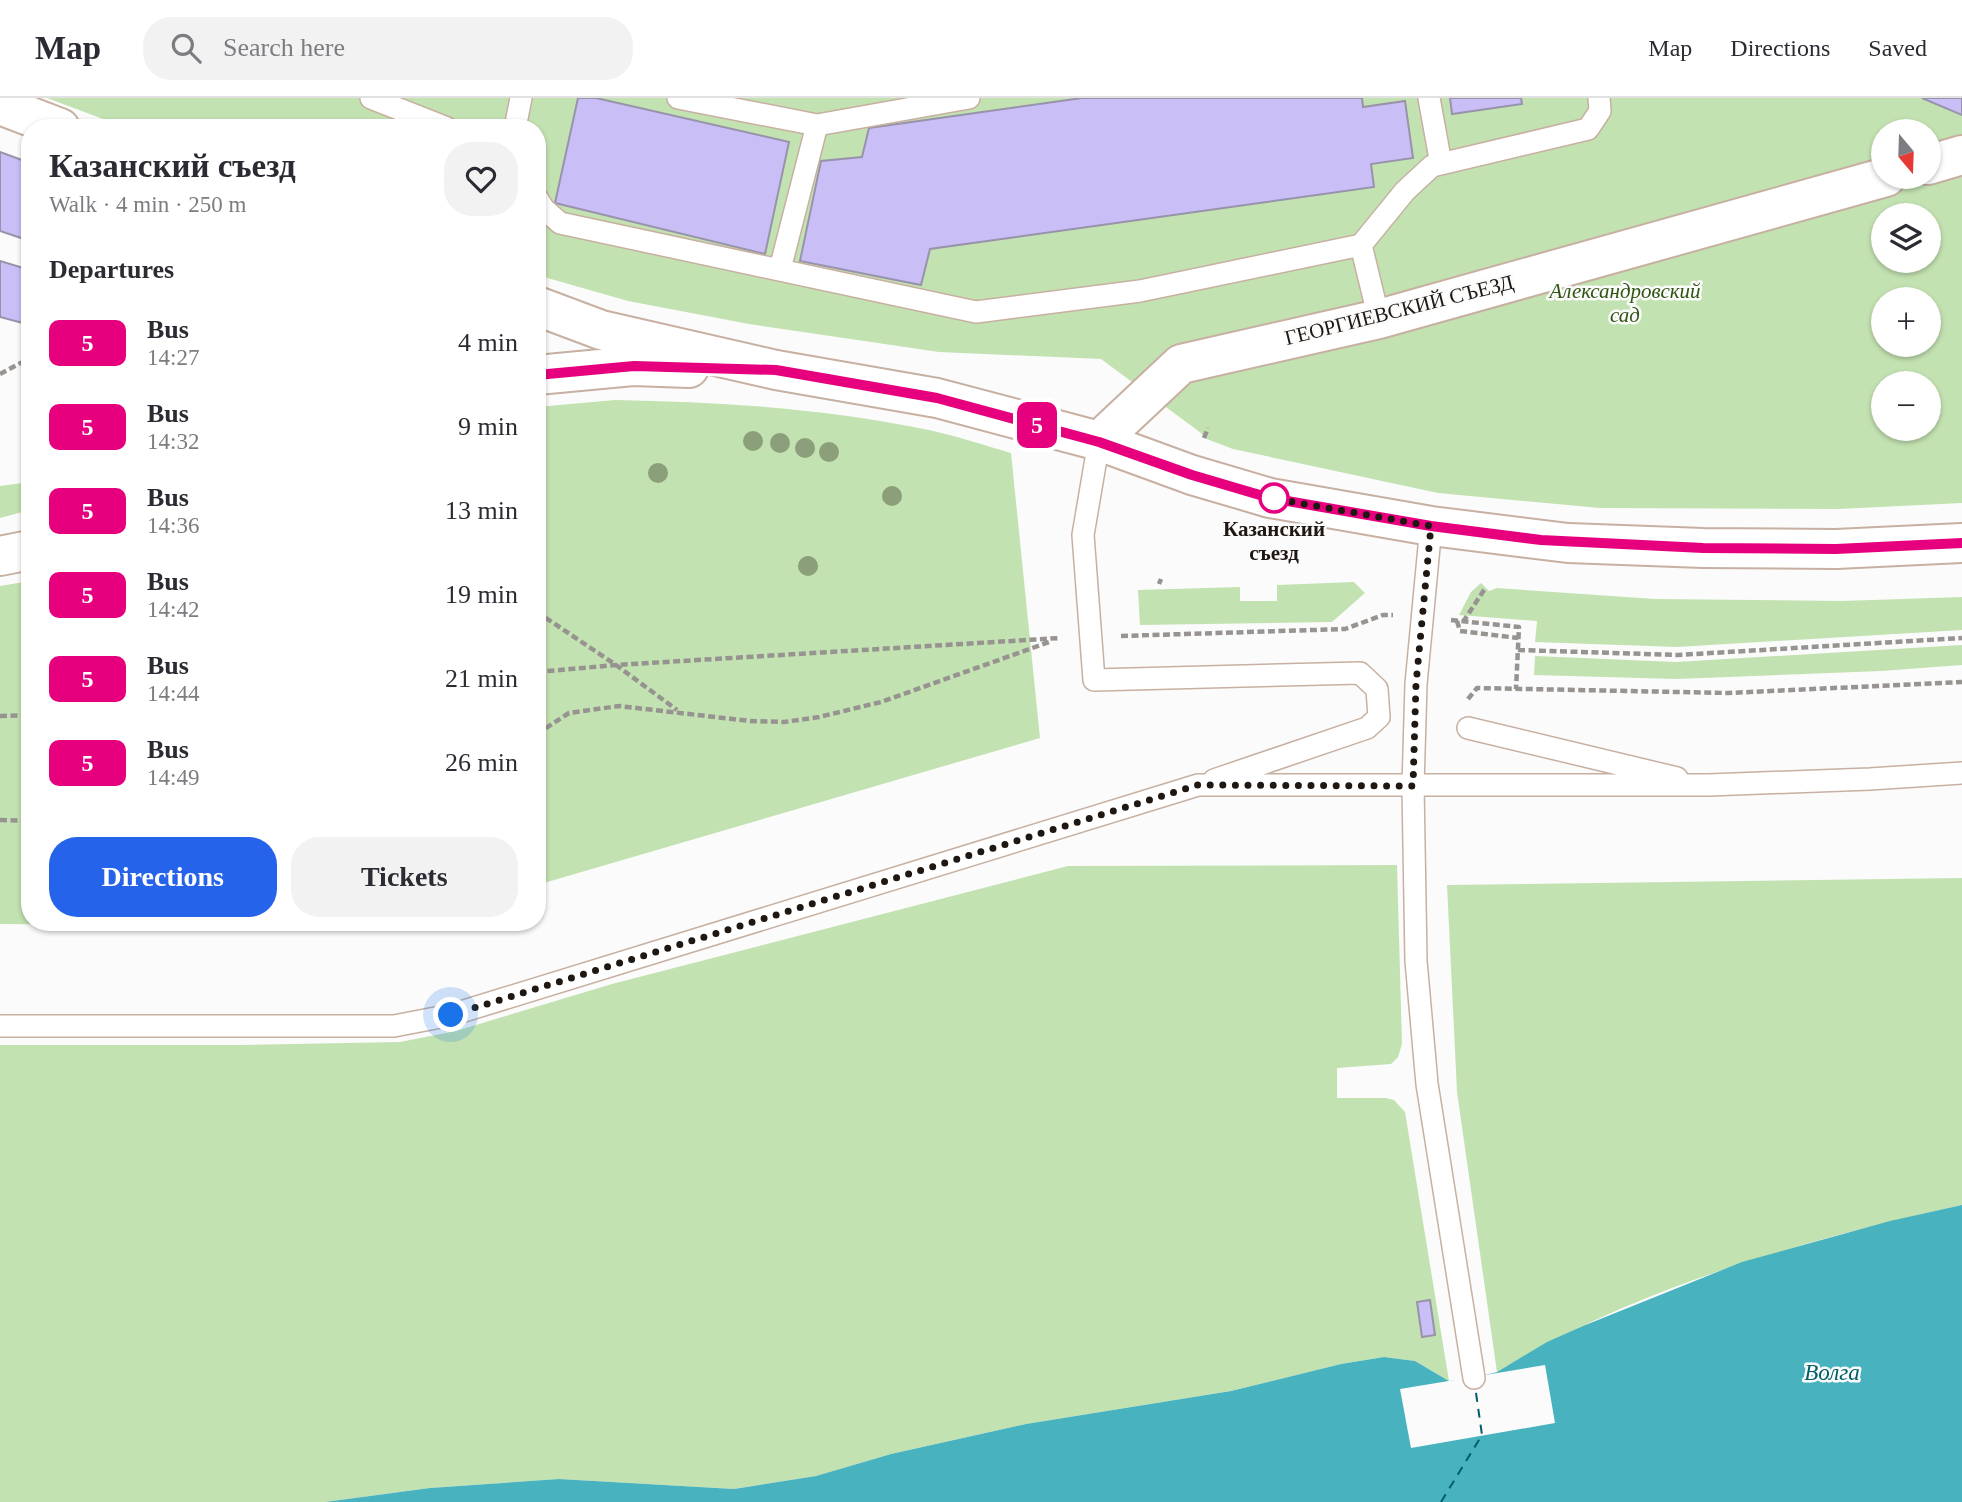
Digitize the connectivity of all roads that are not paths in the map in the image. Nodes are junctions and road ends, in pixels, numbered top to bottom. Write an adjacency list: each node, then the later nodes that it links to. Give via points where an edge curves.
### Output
1 (371, 98): 9 (lane)
2 (521, 98): 10 (lane)
3 (678, 98): 11 (lane)
4 (969, 98): 11 (lane)
5 (1429, 98): 14 (lane)
6 (1599, 98): 14 (lane, via 1600,111 1588,129)
7 (0, 105): 8 (main road)
8 (37, 119)
9 (424, 119)
10 (518, 119)
11 (817, 125): 18 (lane)
12 (1962, 156): 13 (main road)
13 (1941, 162)
14 (1441, 164): 17 (lane, via 1432,166 1405,191)
15 (1871, 181): 20 (main road, ГЕОРГИЕВСКИЙ СЪЕЗД)
16 (546, 211): 18 (lane, via 560,223)
17 (1361, 245): 18 (lane, via 1140,291 976,312); 20 (lane)
18 (780, 269)
19 (546, 309): 21 (main road, via 601,330)
20 (1379, 319): 23 (main road, ГЕОРГИЕВСКИЙ СЪЕЗД, via 1181,364)
21 (776, 370): 22 (main road, via 634,366); 23 (main road, via 937,398)
22 (546, 374)
23 (1099, 442): 24 (main road, via 1270,498); 30 (lane, via 1083,535 1094,680 1360,673 1377,689 1378,717 1367,728)
24 (1431, 526): 25 (main road, via 1568,543 1703,548 1836,549); 32 (lane, via 1416,684)
25 (1962, 543)
26 (21, 552): 27 (main road)
27 (0, 556)
28 (1468, 728): 31 (lane)
29 (1962, 773): 31 (lane)
30 (1198, 785): 32 (lane); 33 (lane, via 451,1015 394,1026)
31 (1709, 785): 32 (lane)
32 (1413, 786): 34 (lane, via 1416,961 1427,1084)
33 (0, 1026)
34 (1474, 1378)

